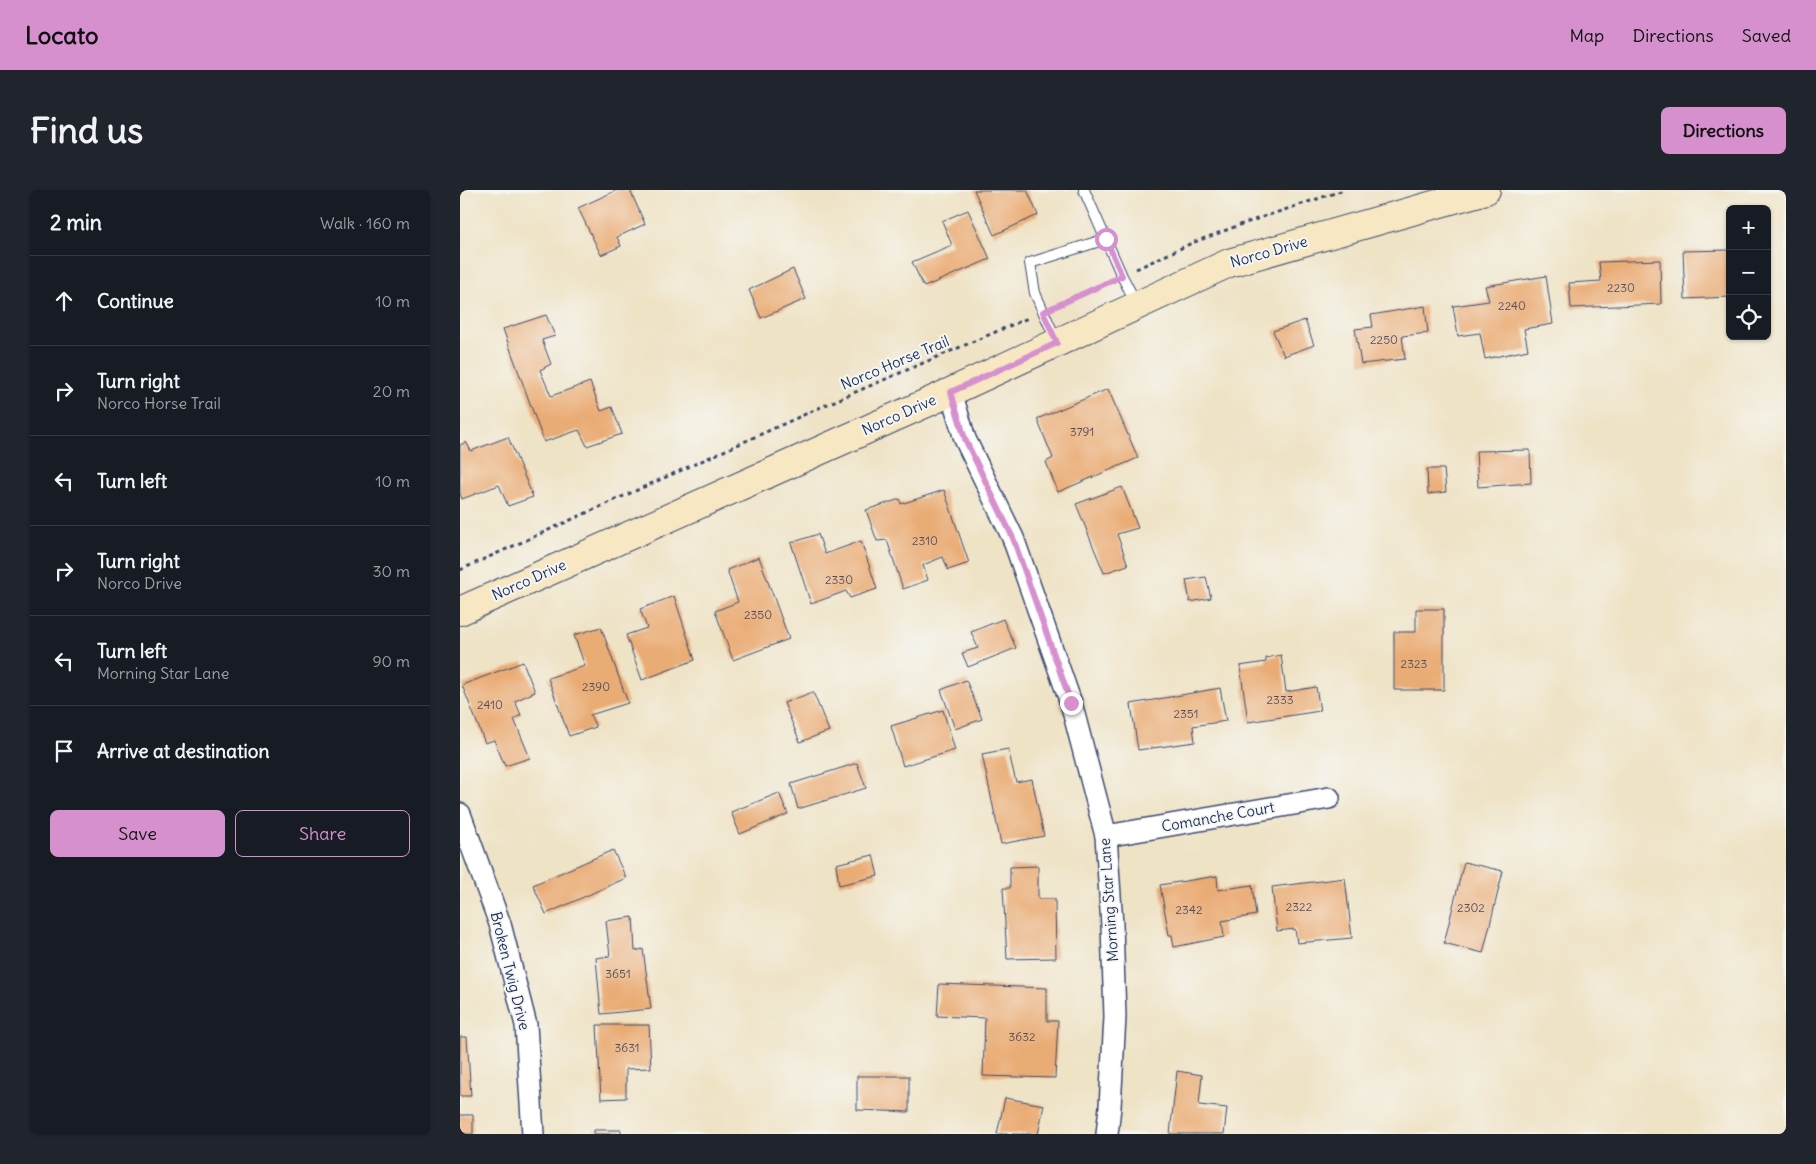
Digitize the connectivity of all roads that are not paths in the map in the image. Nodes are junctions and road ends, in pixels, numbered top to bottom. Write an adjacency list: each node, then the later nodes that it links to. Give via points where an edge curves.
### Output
1 (1084, 190): 3 (lane)
2 (1486, 190): 4 (main road, Norco Drive, via 1229,263)
3 (1106, 239): 4 (lane); 5 (lane, via 1030,262 1035,293)
4 (1138, 306): 5 (main road, Norco Drive)
5 (1057, 343): 6 (main road, Norco Drive)
6 (951, 392): 7 (main road, Norco Drive); 10 (street, Morning Star Lane, via 965,439 1013,538 1071,703)
7 (460, 611)
8 (1329, 798): 10 (street, Comanche Court)
9 (460, 814): 11 (street, Broken Twig Drive, via 500,924 526,1025)
10 (1106, 836): 12 (street, Morning Star Lane, via 1115,1017)
11 (533, 1134)
12 (1106, 1134)

